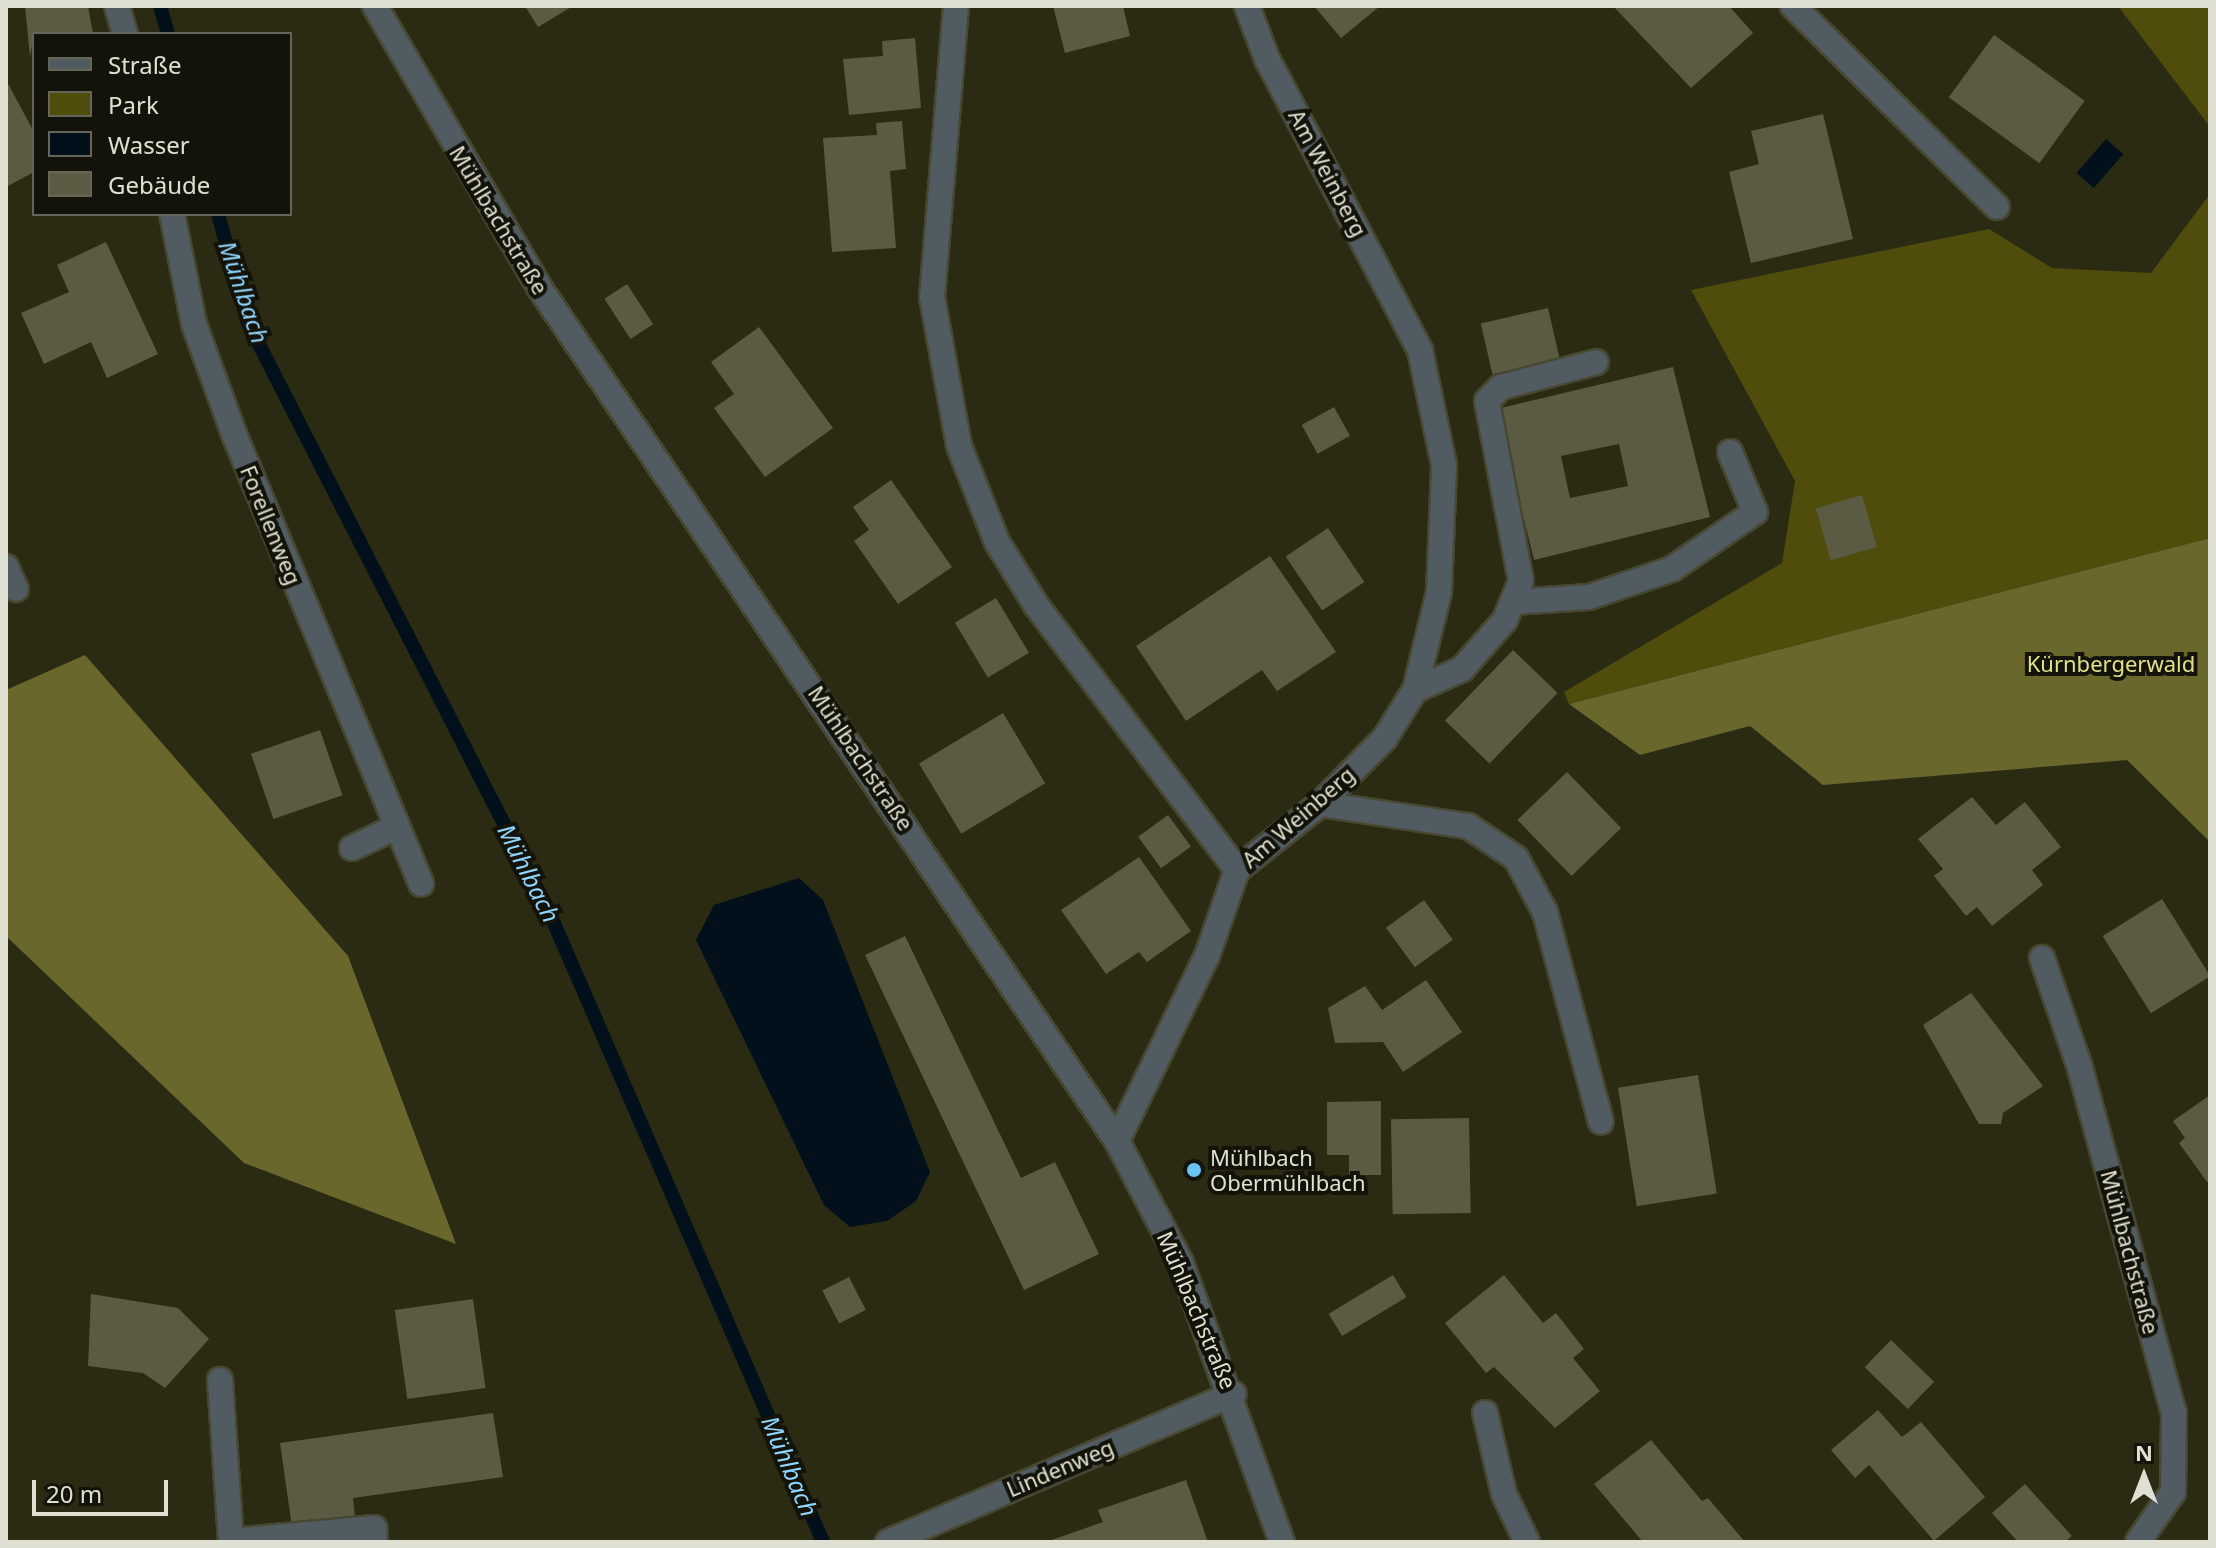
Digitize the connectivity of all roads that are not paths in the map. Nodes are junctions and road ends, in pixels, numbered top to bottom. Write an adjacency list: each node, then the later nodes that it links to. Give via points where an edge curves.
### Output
1 (117, 6): 6 (street)
2 (375, 6): 20 (street, Mühlbachstraße, via 539,287)
3 (956, 6): 16 (street, via 932,297 959,446 997,542 1036,605)
4 (1247, 6): 12 (street, Am Weinberg, via 1321,165 1392,290 1436,410 1445,534)
5 (1793, 6): 7 (street)
6 (124, 32)
7 (1997, 207)
8 (172, 216): 14 (street, Forellenweg, via 199,338)
9 (1596, 362): 11 (street, via 1501,387 1487,401 1521,581)
10 (1730, 452): 11 (street, via 1755,512 1684,561 1589,597)
11 (1513, 602): 12 (street, via 1462,669)
12 (1415, 690): 13 (street, Am Weinberg, via 1385,738)
13 (1320, 804): 16 (street, Am Weinberg); 19 (street, via 1468,826 1516,858 1545,912)
14 (396, 827): 15 (street); 17 (street, Forellenweg)
15 (352, 848)
16 (1237, 870): 20 (street, Am Weinberg, via 1207,956)
17 (421, 884)
18 (2042, 958): 29 (street, Mühlbachstraße, via 2091,1105 2174,1413 2173,1492)
19 (1601, 1122)
20 (1117, 1141): 22 (street, Mühlbachstraße, via 1181,1263)
21 (220, 1380): 25 (street)
22 (1234, 1394): 24 (street, Lindenweg); 27 (street, Mühlbachstraße)
23 (1485, 1413): 28 (street, via 1504,1494)
24 (904, 1539)
25 (231, 1542): 26 (street, via 374,1528)
26 (375, 1542)
27 (1282, 1542)
28 (1527, 1542)
29 (2138, 1542)

